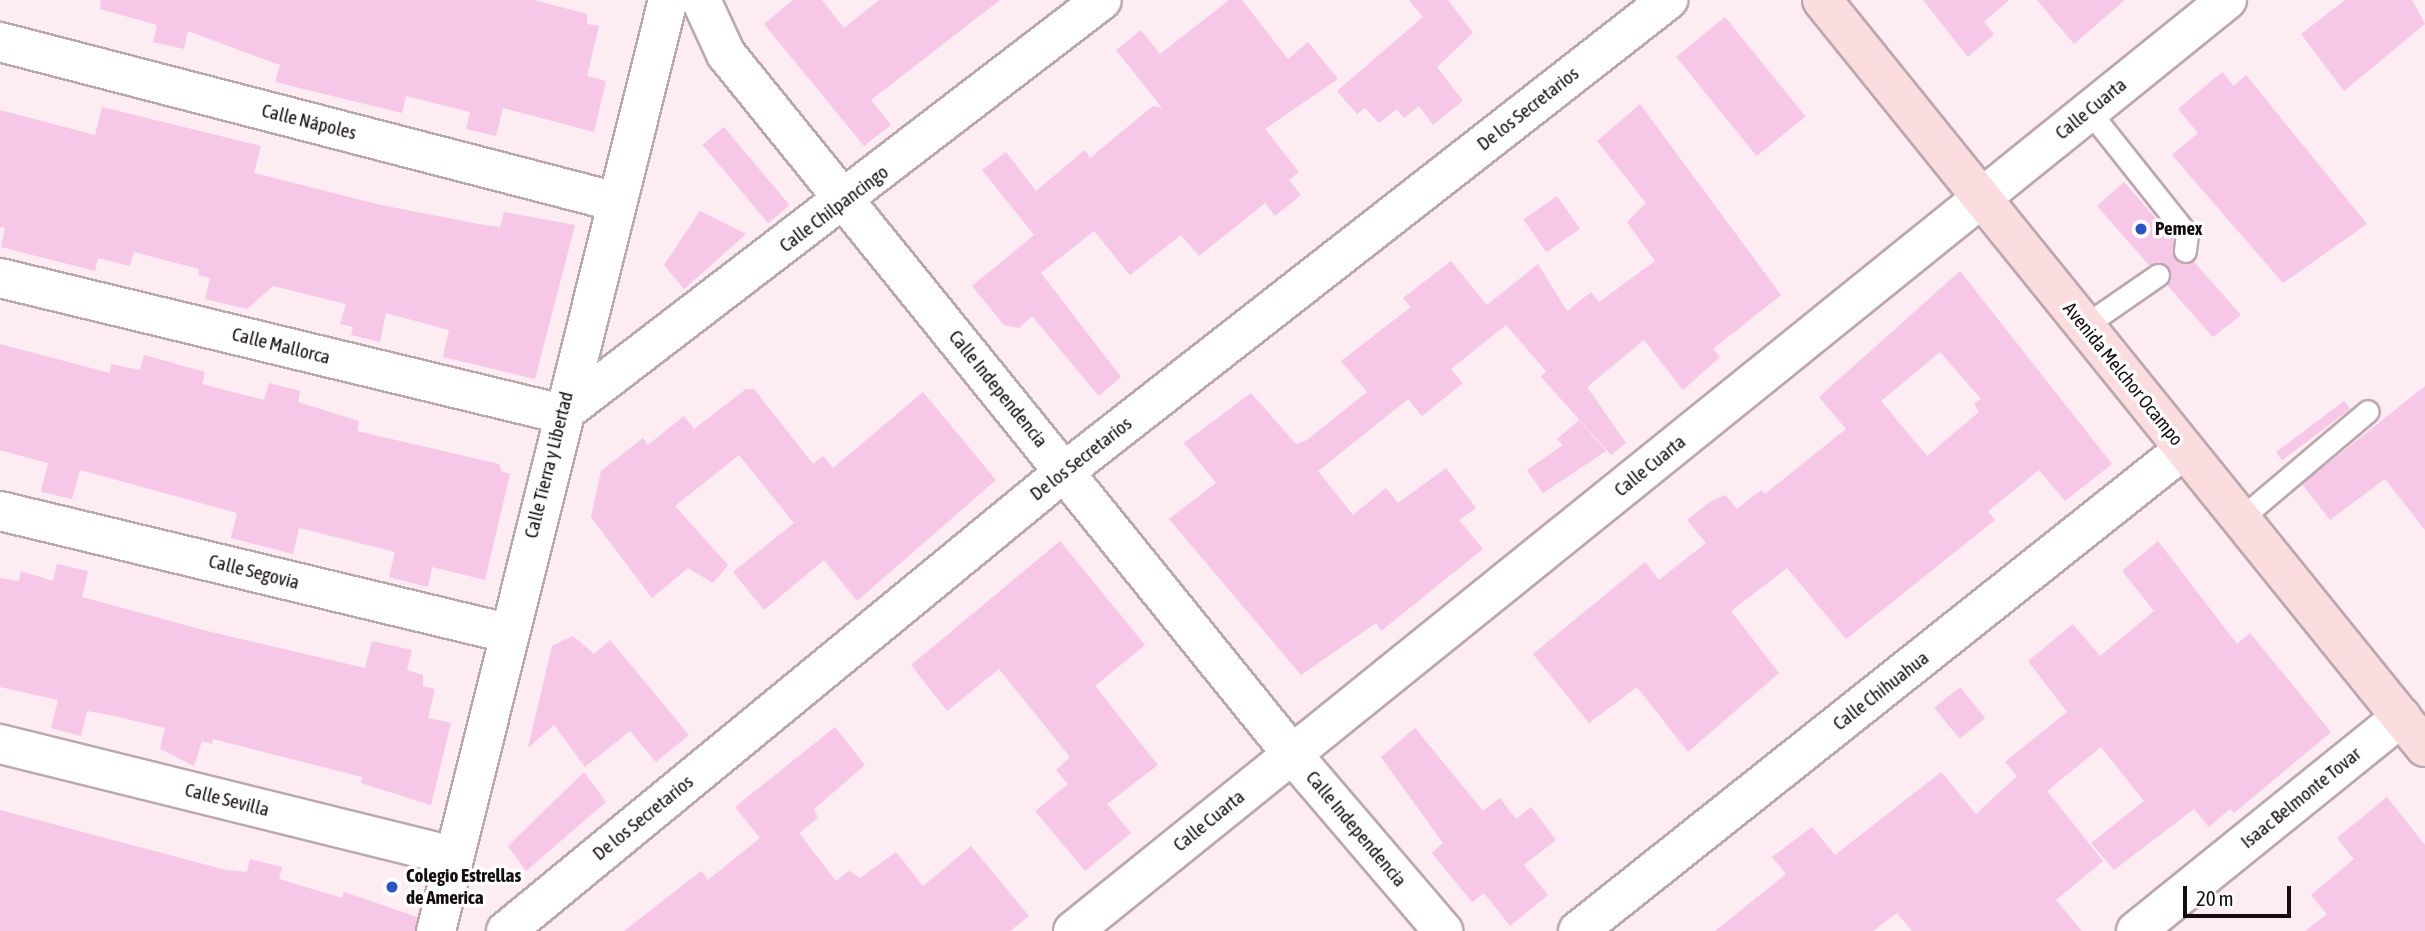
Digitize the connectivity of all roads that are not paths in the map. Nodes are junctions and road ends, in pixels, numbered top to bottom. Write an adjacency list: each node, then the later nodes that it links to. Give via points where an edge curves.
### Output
1 (1102, 0): 9 (street, Calle Chilpancingo)
2 (1668, 0): 18 (street, De los Secretarios)
3 (1822, 0): 8 (main road, Avenida Melchor Ocampo)
4 (2227, 0): 7 (street, Calle Cuarta)
5 (695, 1): 9 (street, Calle Independencia, via 726,54); 10 (street, Calle Tierra y Libertad)
6 (0, 42): 10 (street, Calle Nápoles)
7 (2089, 111): 8 (street, Calle Cuarta); 11 (lane, via 2187,234)
8 (1982, 199): 14 (main road, Avenida Melchor Ocampo); 25 (street, Calle Cuarta)
9 (847, 200): 16 (street, Calle Chilpancingo); 18 (street, Calle Independencia)
10 (617, 202): 16 (street, Calle Tierra y Libertad)
11 (2185, 251)
12 (2158, 275): 14 (lane)
13 (0, 278): 16 (street, Calle Mallorca)
14 (2084, 326): 17 (main road, Avenida Melchor Ocampo)
15 (2368, 411): 20 (lane)
16 (562, 414): 21 (street, Calle Tierra y Libertad)
17 (2183, 450): 20 (main road, Avenida Melchor Ocampo); 31 (street, Calle Chihuahua)
18 (1064, 472): 25 (street, Calle Independencia); 28 (street, De los Secretarios)
19 (0, 511): 21 (street, Calle Segovia)
20 (2240, 519): 22 (main road, Avenida Melchor Ocampo)
21 (507, 633): 26 (street, Calle Tierra y Libertad)
22 (2400, 717): 24 (main road, Avenida Melchor Ocampo); 32 (street, Isaac Belmonte Tovar)
23 (0, 744): 26 (street, Calle Sevilla)
24 (2425, 747)
25 (1292, 754): 29 (street, Calle Cuarta); 30 (street, Calle Independencia)
26 (454, 856): 27 (street, Calle Tierra y Libertad)
27 (436, 931)
28 (506, 931)
29 (1073, 931)
30 (1443, 931)
31 (1578, 931)
32 (2136, 931)

